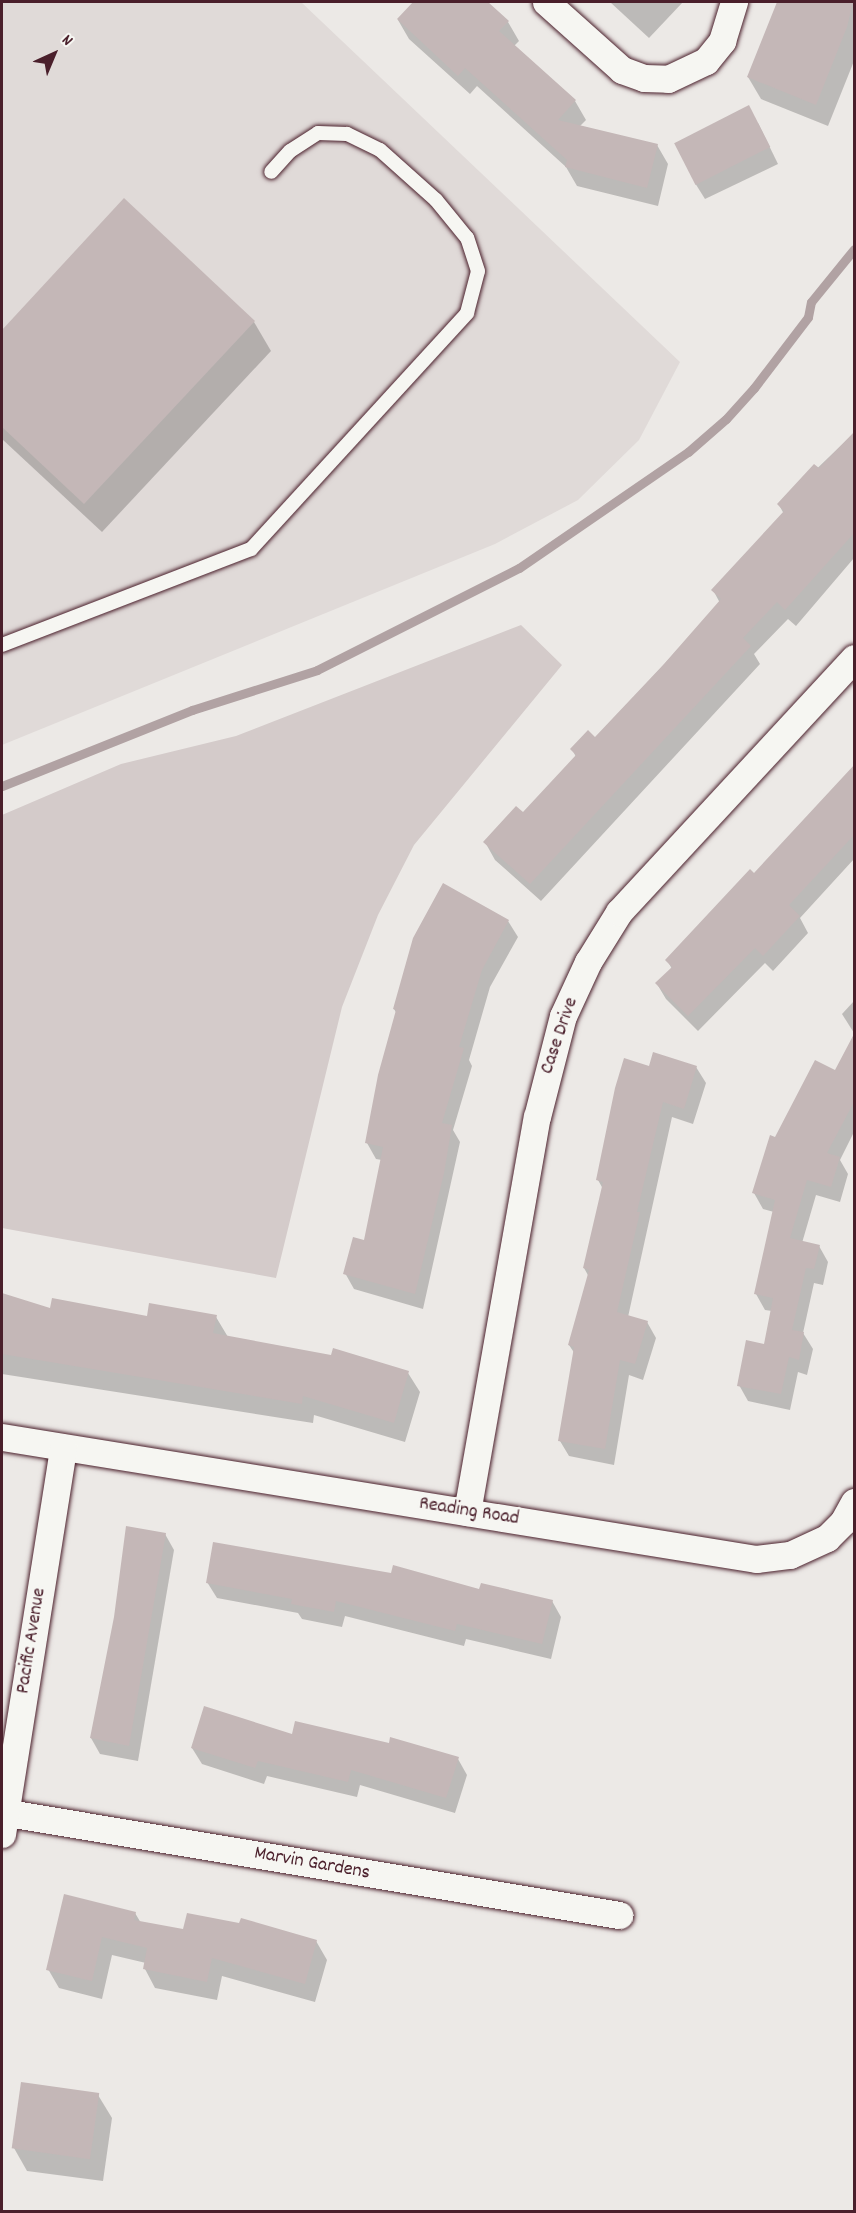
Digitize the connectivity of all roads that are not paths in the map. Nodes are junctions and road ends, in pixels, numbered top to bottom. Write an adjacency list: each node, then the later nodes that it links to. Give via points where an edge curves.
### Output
1 (546, 2): 2 (street, via 622,70 644,78 668,79 705,61 722,40)
2 (734, 2)
3 (271, 172): 4 (lane, via 290,151 318,133 346,134 380,150 436,200 466,238 478,271 467,313 251,549)
4 (2, 645)
5 (855, 658): 9 (street, Case Drive, via 619,912 588,962 563,1016 537,1117)
6 (2, 1437): 7 (street, Reading Road)
7 (63, 1448): 9 (street, Reading Road); 10 (street, Pacific Avenue)
8 (855, 1502): 9 (street, Reading Road, via 827,1538 790,1555 756,1559)
9 (467, 1512)
10 (3, 1819): 11 (street, Marvin Gardens)
11 (619, 1915)

